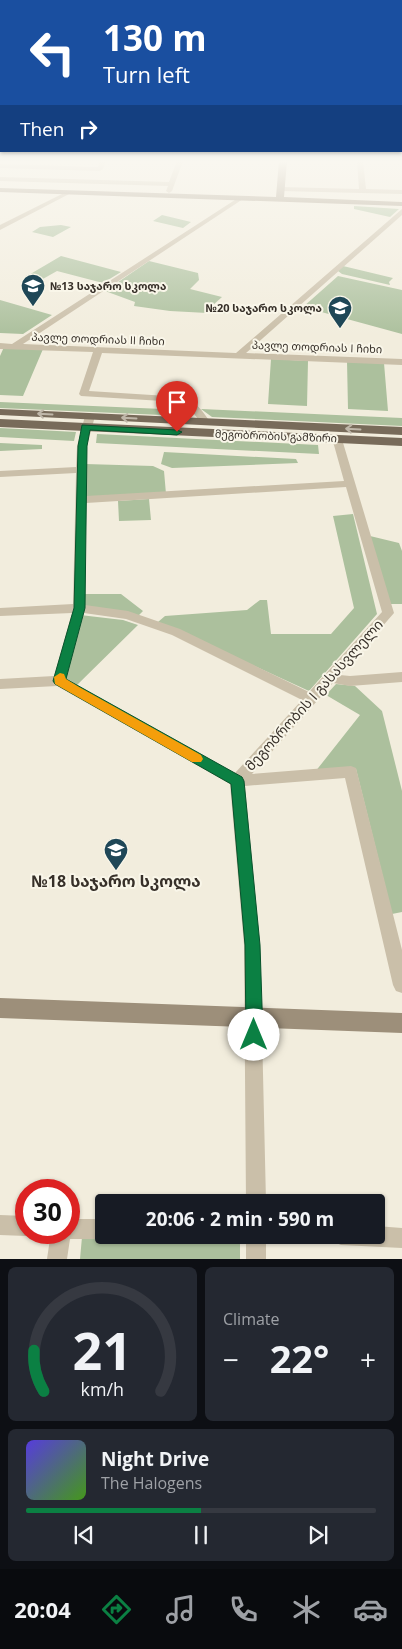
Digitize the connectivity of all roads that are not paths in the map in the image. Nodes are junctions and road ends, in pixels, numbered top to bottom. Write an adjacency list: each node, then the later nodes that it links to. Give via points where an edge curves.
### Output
1 (15, 220): 4 (street)
2 (208, 220): 6 (street, პავლე თოდრიას II ჩიხი)
3 (386, 220): 8 (street, პავლე თოდრიას I ჩიხი)
4 (0, 228)
5 (0, 346): 6 (street)
6 (15, 346): 7 (street, პავლე თოდრიას II ჩიხი)
7 (98, 350): 8 (street, პავლე თოდრიას II ჩიხი); 11 (street, via 84,394 180,399 197,410)
8 (239, 355): 9 (street, პავლე თოდრიას I ჩიხი)
9 (402, 362)
10 (0, 412): 12 (main road, მეგობრობის გამზირი, one-way to 10)
11 (199, 421): 12 (main road, მეგობრობის გამზირი, one-way to 12); 14 (main road, მეგობრობის გამზირი, one-way to 11)
12 (88, 422): 13 (main road, მეგობრობის გამზირი); 15 (main road, მეგობრობის გამზირი); 17 (street, via 82,441)
13 (0, 423)
14 (402, 431)
15 (337, 438): 16 (main road, მეგობრობის გამზირი); 19 (street, მეგობრობის I გასასვლელი)
16 (402, 442)
17 (82, 470): 18 (street); 20 (street)
18 (0, 474)
19 (351, 484): 20 (street); 24 (street, მეგობრობის I გასასვლელი, via 388,612)
20 (81, 500): 21 (street)
21 (79, 608): 22 (street); 25 (street); 27 (street, via 128,615 157,624)
22 (0, 612)
23 (402, 677): 24 (street, via 350,681)
24 (329, 678): 27 (street, მეგობრობის I გასასვლელი)
25 (59, 681): 26 (street); 28 (street)
26 (0, 684)
27 (310, 699): 28 (street, მეგობრობის I გასასვლელი)
28 (237, 781): 29 (street, via 350,772); 31 (street, მეგობრობის I გასასვლელი, via 252,945)
29 (402, 985)
30 (0, 1008): 31 (street)
31 (254, 1017): 32 (street); 33 (street, მეგობრობის I გასასვლელი)
32 (402, 1022)
33 (256, 1194)
34 (0, 1225): 35 (street)
35 (15, 1226)
36 (80, 1229): 37 (street)
37 (95, 1229)
38 (385, 1237): 39 (street)
39 (402, 1238)
40 (59, 1244): 42 (street)
41 (256, 1244): 43 (street)
42 (57, 1259)
43 (256, 1259)

